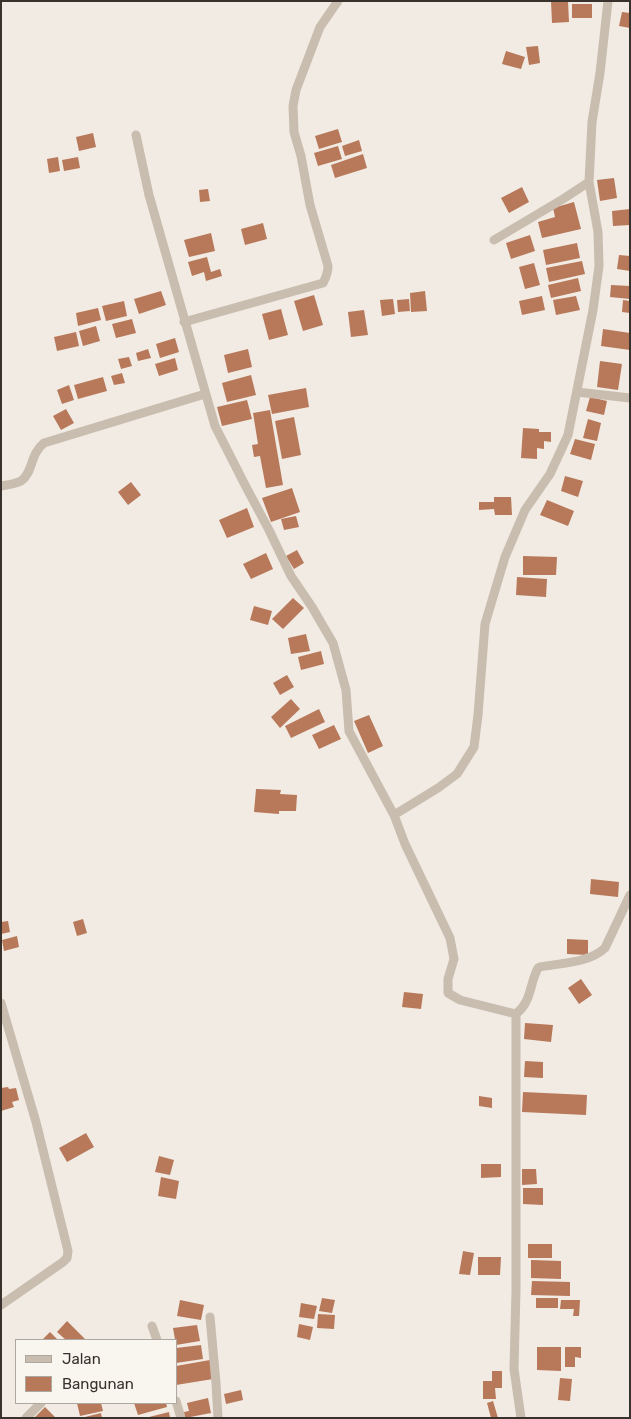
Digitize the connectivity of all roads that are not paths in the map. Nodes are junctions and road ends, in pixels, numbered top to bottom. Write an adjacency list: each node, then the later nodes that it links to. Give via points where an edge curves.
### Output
1 (338, 1): 6 (street, via 320,28 293,106 294,132 328,273 322,283)
2 (608, 1): 4 (street, via 592,122)
3 (136, 134): 6 (street)
4 (589, 182): 5 (street); 7 (street, via 598,232 599,266)
5 (494, 240)
6 (184, 322): 8 (street)
7 (577, 392): 9 (street); 11 (street, via 568,435 550,474 525,510 505,557 485,624 474,747 457,774)
8 (205, 394): 10 (street, via 44,443 38,448 22,481); 11 (street, via 215,426 291,576 333,643 346,690 349,731)
9 (630, 398)
10 (1, 486)
11 (394, 815): 14 (street, via 450,938 454,959 448,993 460,1000)
12 (630, 895): 14 (street, via 605,948 590,958 538,968 527,1002)
13 (1, 1003): 15 (street, via 36,1122 68,1251 63,1262)
14 (516, 1014): 24 (street, via 514,1369)
15 (1, 1305)
16 (210, 1317): 23 (street)
17 (152, 1326): 18 (street)
18 (157, 1339)
19 (40, 1404): 21 (street)
20 (177, 1404): 22 (street)
21 (26, 1418)
22 (181, 1418)
23 (218, 1418)
24 (521, 1418)

